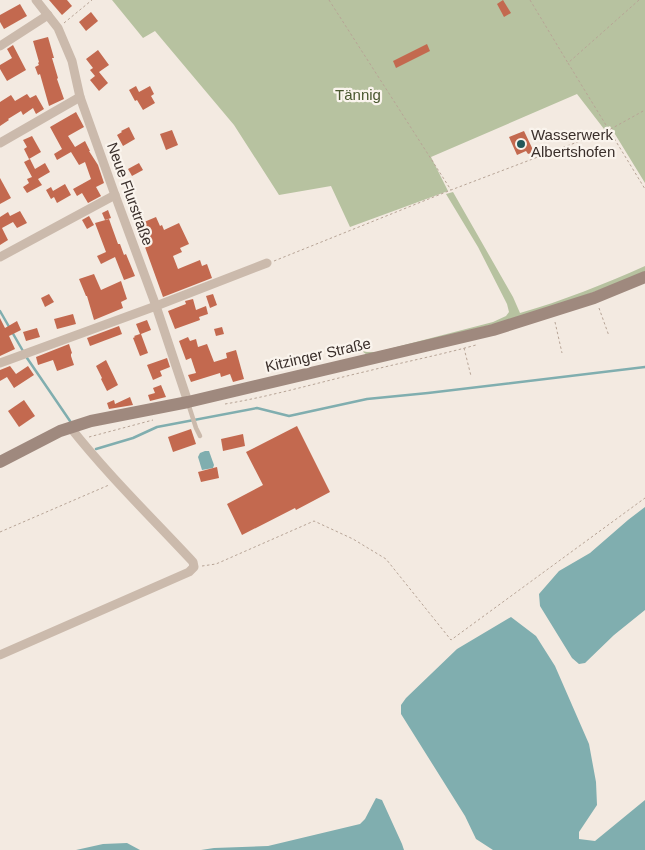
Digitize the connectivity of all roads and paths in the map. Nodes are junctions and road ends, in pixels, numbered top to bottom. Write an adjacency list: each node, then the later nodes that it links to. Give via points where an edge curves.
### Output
1 (36, 0): 6 (street, Neue Flurstraße)
2 (92, 0): 7 (path)
3 (329, 0): 15 (path)
4 (530, 0): 9 (path)
5 (639, 0): 9 (path)
6 (48, 15): 7 (street, Neue Flurstraße); 8 (street)
7 (58, 28): 10 (street, Neue Flurstraße, via 72,61)
8 (0, 46)
9 (568, 63): 12 (path)
10 (80, 96): 13 (street); 16 (street, Neue Flurstraße)
11 (645, 110): 12 (path)
12 (609, 130): 14 (path); 15 (path)
13 (0, 143)
14 (645, 189)
15 (451, 190): 18 (path)
16 (115, 195): 17 (street); 21 (street, Neue Flurstraße)
17 (0, 257)
18 (267, 263): 21 (street)
19 (645, 277): 20 (street, Kitzinger Straße)
20 (594, 298): 22 (street, Kitzinger Straße); 23 (path)
21 (156, 306): 26 (street); 28 (street, Neue Flurstraße)
22 (551, 312): 24 (street, Kitzinger Straße); 25 (path)
23 (609, 336)
24 (462, 337): 27 (path); 28 (street, Kitzinger Straße)
25 (562, 353)
26 (0, 362)
27 (471, 376)
28 (189, 406): 29 (street, Kitzinger Straße); 30 (lane)
29 (70, 427): 31 (street, Kitzinger Straße); 32 (street)
30 (200, 436)
31 (0, 462)
32 (118, 481): 34 (path); 35 (street, via 193,562)
33 (645, 498): 35 (path, via 451,640 386,559 314,521 216,564)
34 (0, 532)
35 (194, 567): 36 (street)
36 (0, 655)

